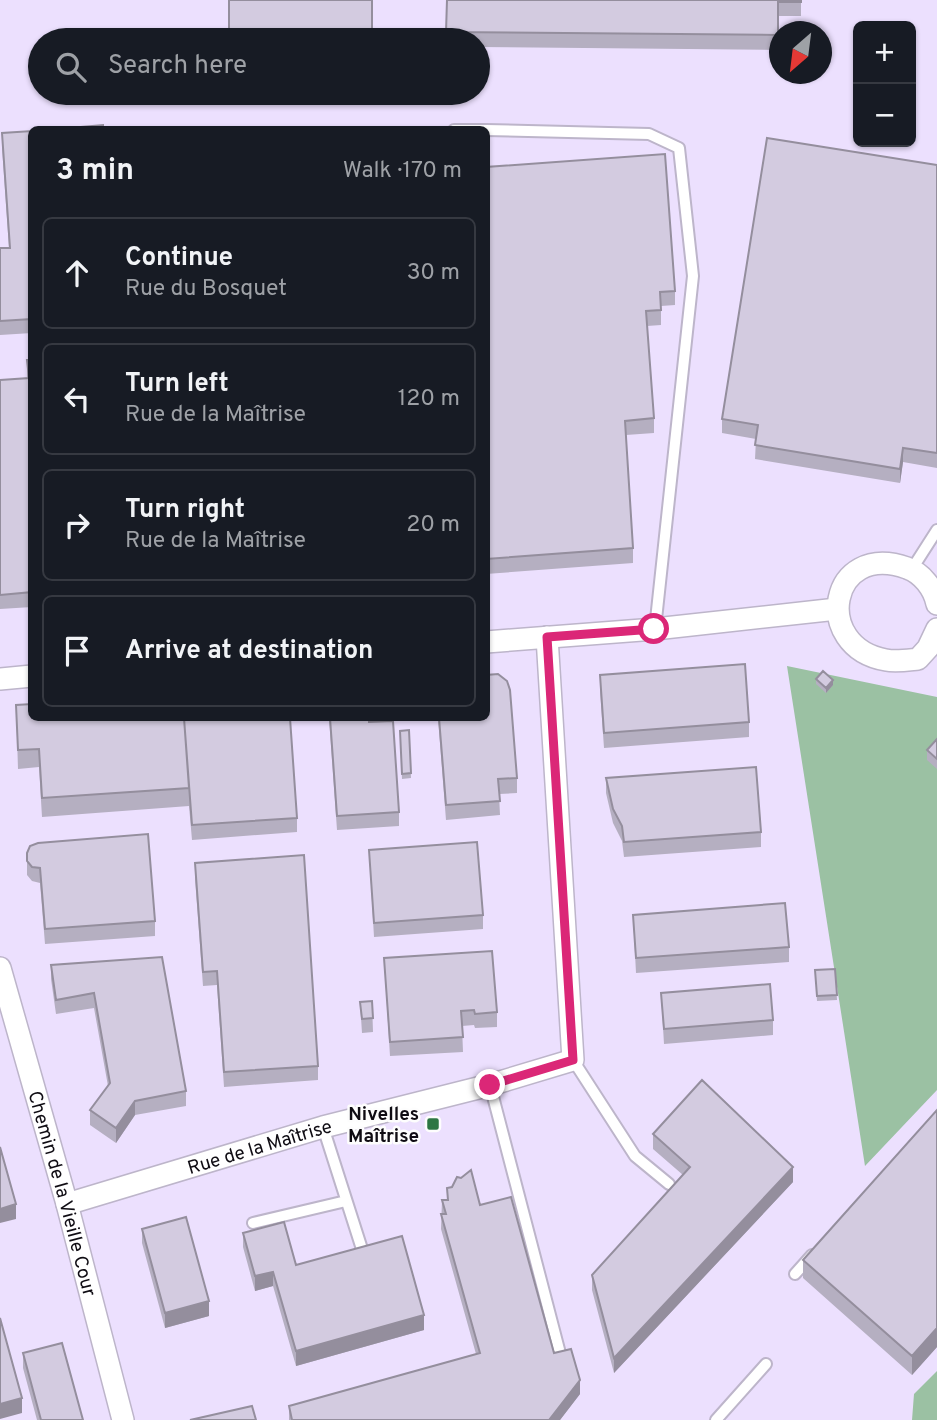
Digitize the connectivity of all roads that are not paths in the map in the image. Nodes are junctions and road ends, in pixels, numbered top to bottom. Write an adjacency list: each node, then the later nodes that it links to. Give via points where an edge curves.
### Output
1 (490, 130): 6 (lane, via 649,134 680,148 693,276)
2 (937, 530): 3 (lane)
3 (912, 569): 4 (street, via 926,581); 5 (street, via 883,563 864,567 843,584)
4 (937, 604)
5 (837, 609): 6 (street); 9 (street, via 846,635 870,655 886,660 918,659)
6 (654, 629): 7 (street)
7 (547, 637): 8 (street); 14 (street)
8 (490, 642)
9 (934, 644)
10 (28, 676): 11 (street)
11 (0, 679)
12 (0, 968): 13 (street, Chemin de la Vieille Cour)
13 (5, 1008): 19 (street, Chemin de la Vieille Cour)
14 (573, 1060): 15 (street, Rue de la Maîtrise); 17 (lane, via 635,1156)
15 (490, 1085): 16 (street, Rue de la Maîtrise); 24 (lane)
16 (323, 1127): 18 (lane); 19 (street, Rue de la Maîtrise)
17 (669, 1184)
18 (346, 1201): 20 (lane); 22 (lane)
19 (67, 1204): 26 (street, Chemin de la Vieille Cour)
20 (253, 1223)
21 (822, 1244): 23 (lane)
22 (360, 1246)
23 (795, 1274)
24 (562, 1361)
25 (766, 1364): 27 (lane)
26 (124, 1420)
27 (716, 1420)

